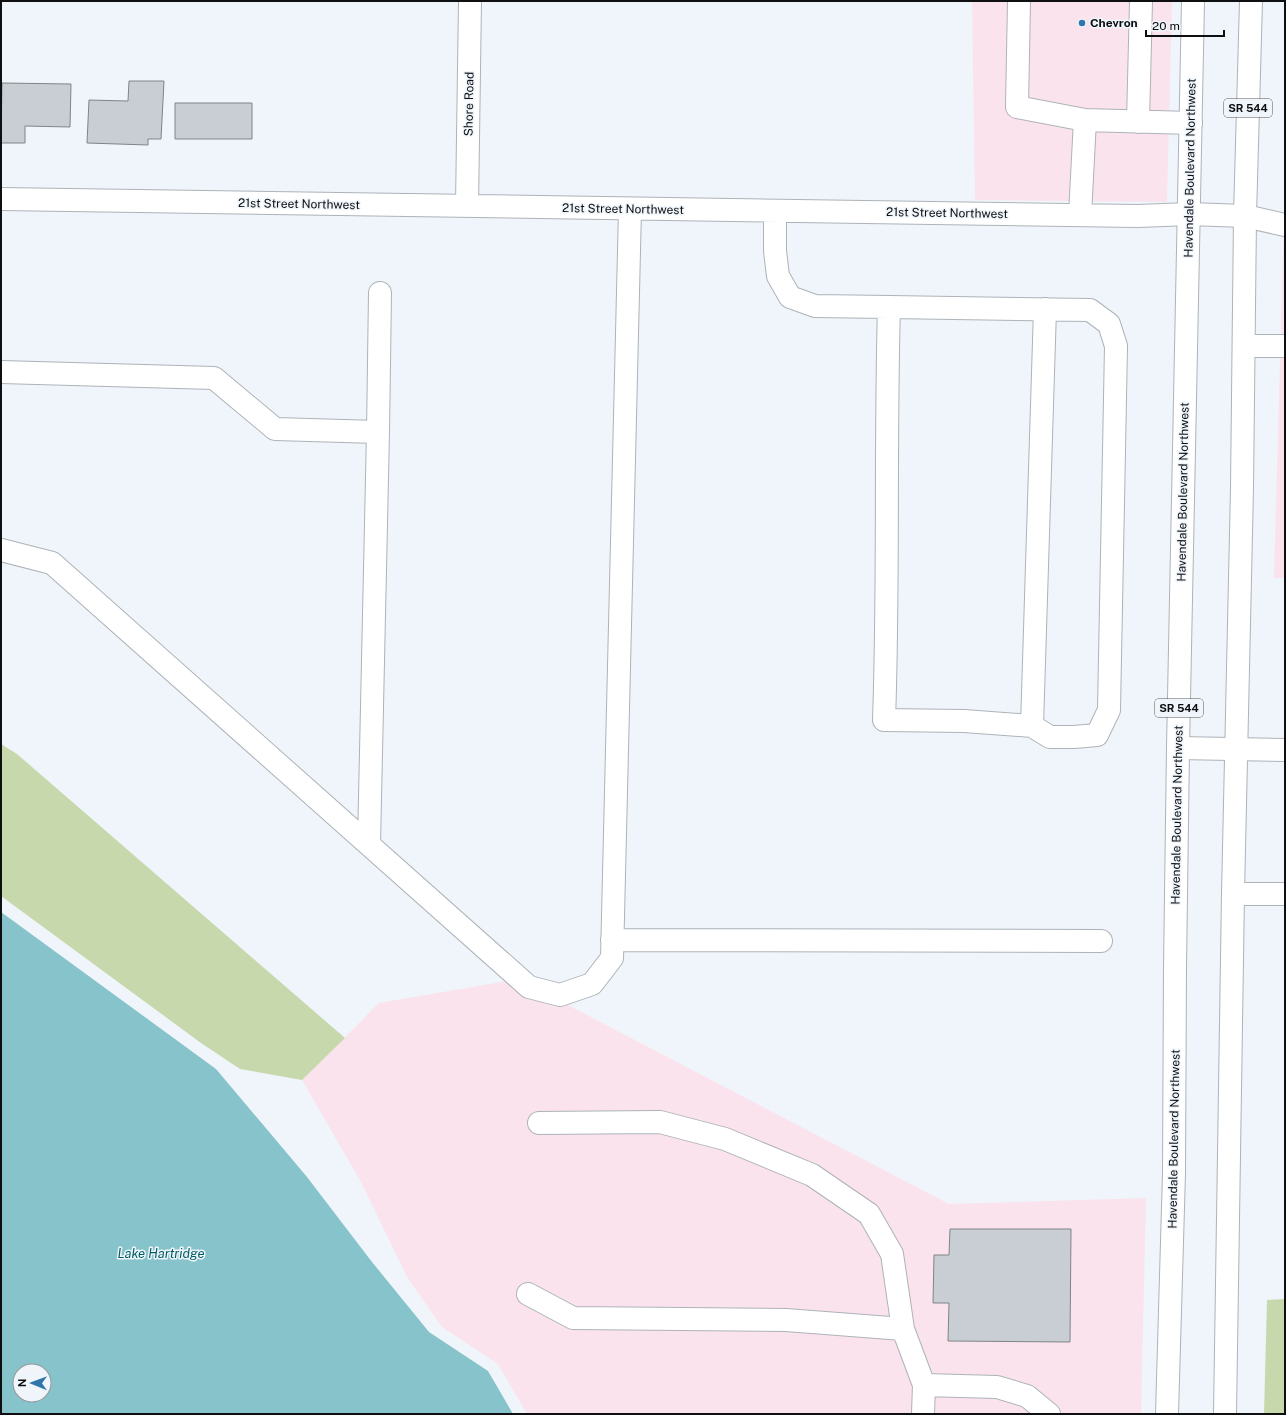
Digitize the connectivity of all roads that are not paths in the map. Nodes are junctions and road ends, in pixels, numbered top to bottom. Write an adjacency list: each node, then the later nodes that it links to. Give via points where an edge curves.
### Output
1 (470, 1): 10 (street, Shore Road)
2 (1019, 1): 6 (street, via 1017,107)
3 (1141, 1): 7 (street)
4 (1193, 1): 8 (street, Havendale Boulevard Northwest / SR 544)
5 (1251, 1): 15 (street, SR 544)
6 (1085, 120): 7 (street); 14 (street)
7 (1138, 122): 8 (street)
8 (1191, 123): 13 (street, Havendale Boulevard Northwest / SR 544)
9 (1, 199): 10 (street, 21st Street Northwest)
10 (467, 206): 11 (street, 21st Street Northwest)
11 (630, 209): 12 (street, 21st Street Northwest); 32 (street)
12 (775, 211): 14 (street, 21st Street Northwest); 18 (street, via 774,251 778,276 790,297 815,306)
13 (1189, 214): 14 (street, 21st Street Northwest); 15 (street, 21st Street Northwest); 26 (street, Havendale Boulevard Northwest / SR 544)
14 (1080, 215)
15 (1245, 216): 16 (street, 21st Street Northwest); 20 (street, SR 544)
16 (1285, 225)
17 (380, 293): 23 (street)
18 (889, 307): 19 (street); 25 (street, via 884,720 964,721)
19 (1045, 309): 25 (street); 25 (street, via 1090,310 1109,324 1116,346 1109,710 1097,735 1050,737)
20 (1244, 346): 21 (street); 27 (street, SR 544)
21 (1285, 346)
22 (1, 372): 23 (street, via 214,378 275,429)
23 (378, 432): 29 (street)
24 (1, 550): 29 (street, via 52,563)
25 (1032, 726)
26 (1178, 748): 27 (street); 40 (street, Havendale Boulevard Northwest / SR 544, via 1174,1173)
27 (1236, 749): 28 (street); 30 (street, SR 544)
28 (1285, 750)
29 (369, 844): 32 (street, via 529,987 560,995 592,984 612,958)
30 (1233, 894): 31 (street); 41 (street, SR 544)
31 (1285, 894)
32 (612, 940): 33 (street)
33 (1101, 941)
34 (539, 1123): 36 (street, via 660,1122 725,1139 812,1175 869,1214 877,1227 892,1254)
35 (528, 1294): 36 (street, via 573,1318 786,1320)
36 (903, 1329): 37 (street)
37 (924, 1385): 38 (street); 39 (street, via 997,1387 1027,1396)
38 (923, 1414)
39 (1049, 1414)
40 (1167, 1414)
41 (1225, 1414)

